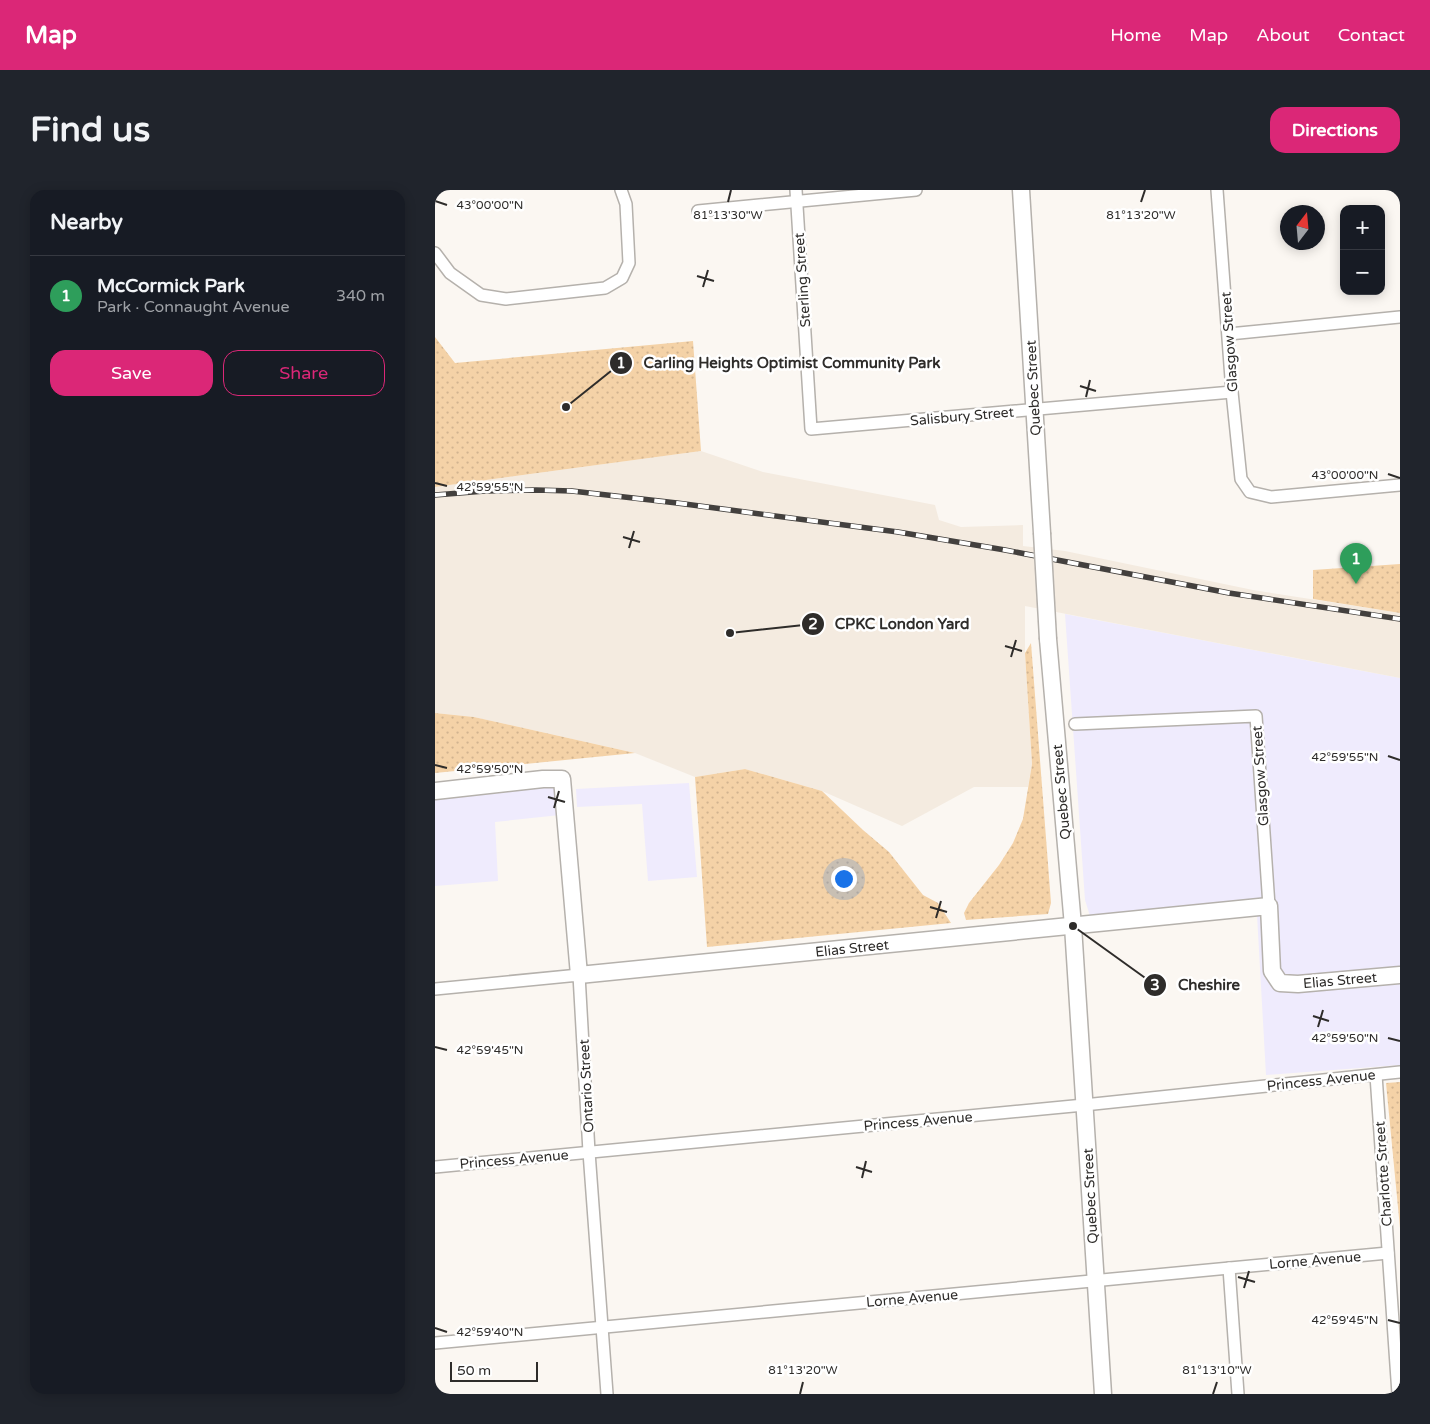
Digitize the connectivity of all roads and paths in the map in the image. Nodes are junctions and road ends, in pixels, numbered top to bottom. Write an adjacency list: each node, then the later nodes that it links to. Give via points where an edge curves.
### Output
1 (621, 190): 7 (street, via 626,204 629,263 622,278 605,288 507,299 481,295 450,273)
2 (916, 190): 5 (street)
3 (1021, 190): 11 (street, Quebec Street)
4 (1217, 190): 9 (street, Glasgow Street)
5 (797, 196): 6 (street); 12 (street, Sterling Street)
6 (698, 211)
7 (435, 254)
8 (1400, 317): 9 (street)
9 (1229, 334): 10 (street, Glasgow Street)
10 (1232, 392): 11 (street, Salisbury Street); 13 (street, Glasgow Street, via 1241,479 1250,492 1271,497)
11 (1034, 410): 12 (street, Salisbury Street); 17 (street, Quebec Street, bridge, via 1047,639)
12 (811, 429)
13 (1400, 484)
14 (1075, 724): 16 (street, Glasgow Street, via 1256,716)
15 (435, 791): 18 (street, Ontario Street, via 562,779)
16 (1269, 906): 17 (street, Elias Street); 20 (street, Glasgow Street, via 1272,970)
17 (1073, 926): 18 (street, Elias Street); 24 (street, Quebec Street)
18 (579, 975): 21 (street, Elias Street); 25 (street, Ontario Street)
19 (1400, 975): 20 (street, Elias Street)
20 (1280, 983)
21 (435, 989)
22 (1400, 1072): 23 (street, Princess Avenue)
23 (1376, 1075): 24 (street, Princess Avenue); 27 (street, Charlotte Street)
24 (1084, 1105): 25 (street, Princess Avenue); 29 (street, Quebec Street)
25 (589, 1152): 26 (street, Princess Avenue); 30 (street, Ontario Street)
26 (435, 1167)
27 (1388, 1253): 28 (street, Lorne Avenue); 35 (street, Charlotte Street)
28 (1229, 1268): 29 (street, Lorne Avenue); 34 (street)
29 (1095, 1281): 30 (street, Lorne Avenue); 33 (street, Quebec Street)
30 (603, 1327): 31 (street, Lorne Avenue); 32 (street, Ontario Street)
31 (435, 1343)
32 (607, 1394)
33 (1103, 1394)
34 (1238, 1394)
35 (1398, 1394)

